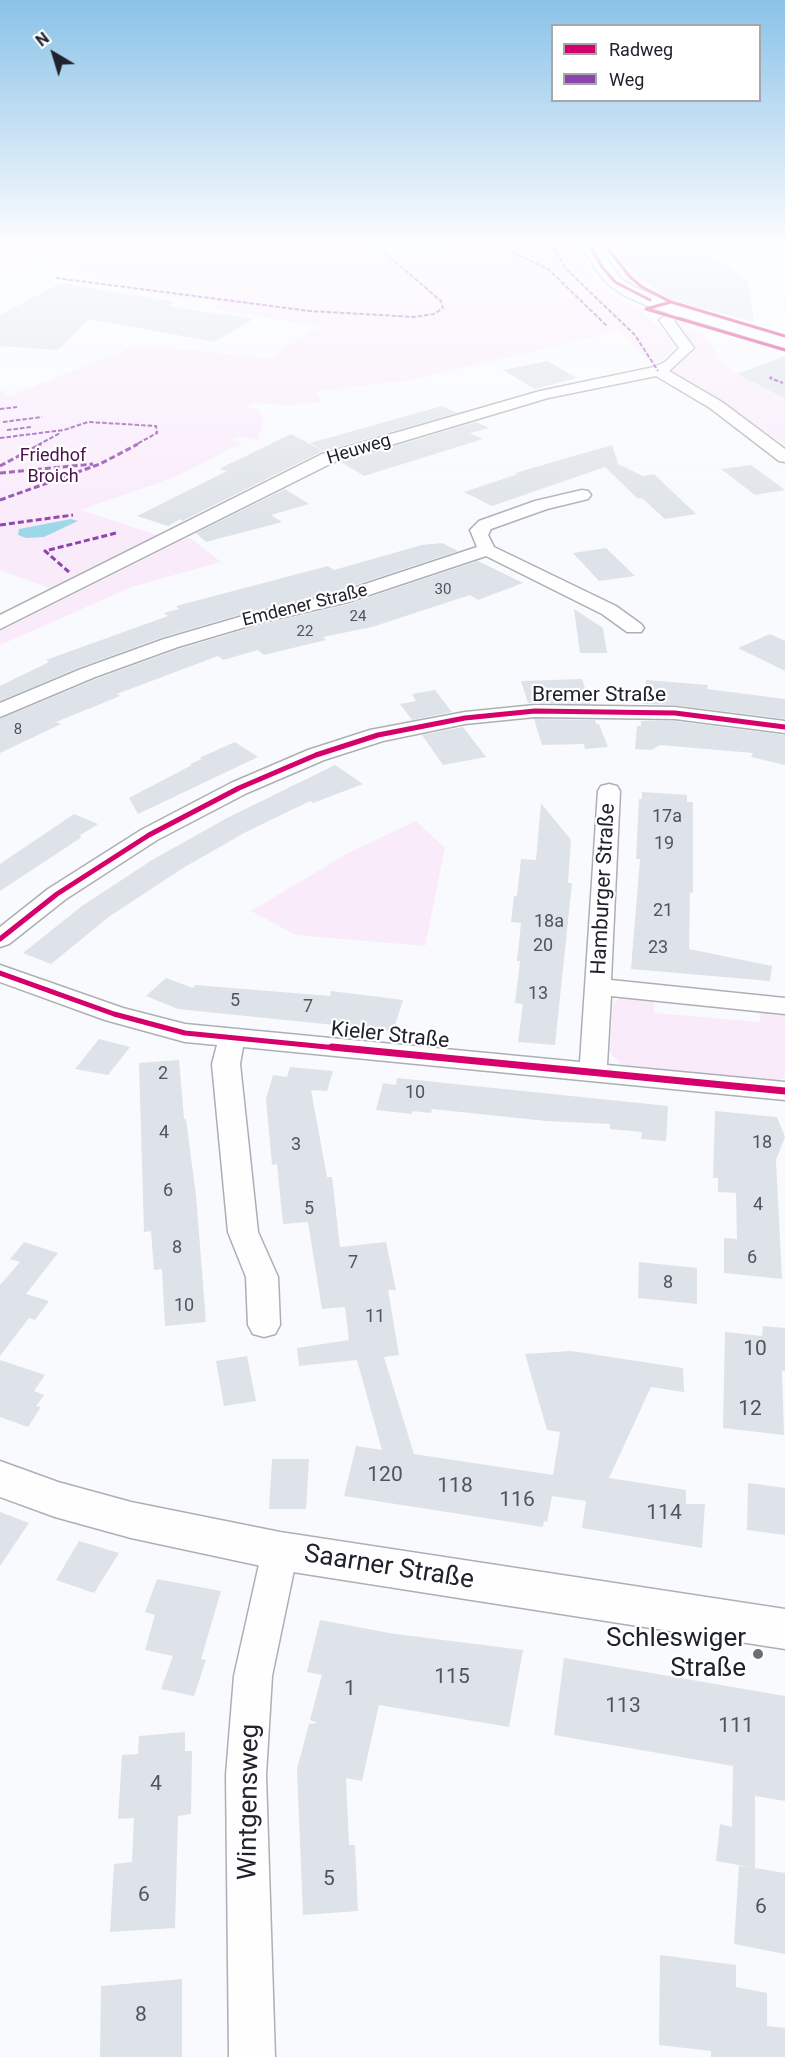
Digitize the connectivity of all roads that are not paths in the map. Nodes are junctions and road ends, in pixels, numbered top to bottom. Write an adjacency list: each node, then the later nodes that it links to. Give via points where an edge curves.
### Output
1 (679, 337): 4 (street, Heuweg, via 687,348 670,365)
2 (766, 337): 3 (main road)
3 (785, 343)
4 (658, 370): 5 (street, via 716,405); 8 (street, Heuweg, via 545,394 328,458)
5 (785, 457)
6 (582, 495): 7 (street, via 485,525 479,535)
7 (488, 550): 9 (street, via 609,610); 10 (street, Emdener Straße, via 341,598 171,643)
8 (8, 619)
9 (634, 628)
10 (0, 711)
11 (785, 727): 13 (street, Bremer Straße, via 675,713 536,711 465,718 378,735 316,755 239,788 149,835 57,894)
12 (609, 790): 15 (street, Hamburger Straße)
13 (0, 939)
14 (0, 973): 17 (street, Kieler Straße, via 138,1022 185,1033)
15 (598, 987): 16 (street); 18 (street)
16 (785, 1006)
17 (232, 1037): 18 (street, Kieler Straße); 20 (street, via 226,1064 243,1232 262,1277)
18 (593, 1072): 19 (street, Kieler Straße)
19 (785, 1091)
20 (264, 1325)
21 (0, 1479): 22 (main road, Saarner Straße, via 131,1520)
22 (280, 1551): 23 (main road, Saarner Straße); 24 (street, Wintgensweg, via 253,1676 246,1775)
23 (785, 1629)
24 (252, 2057)

